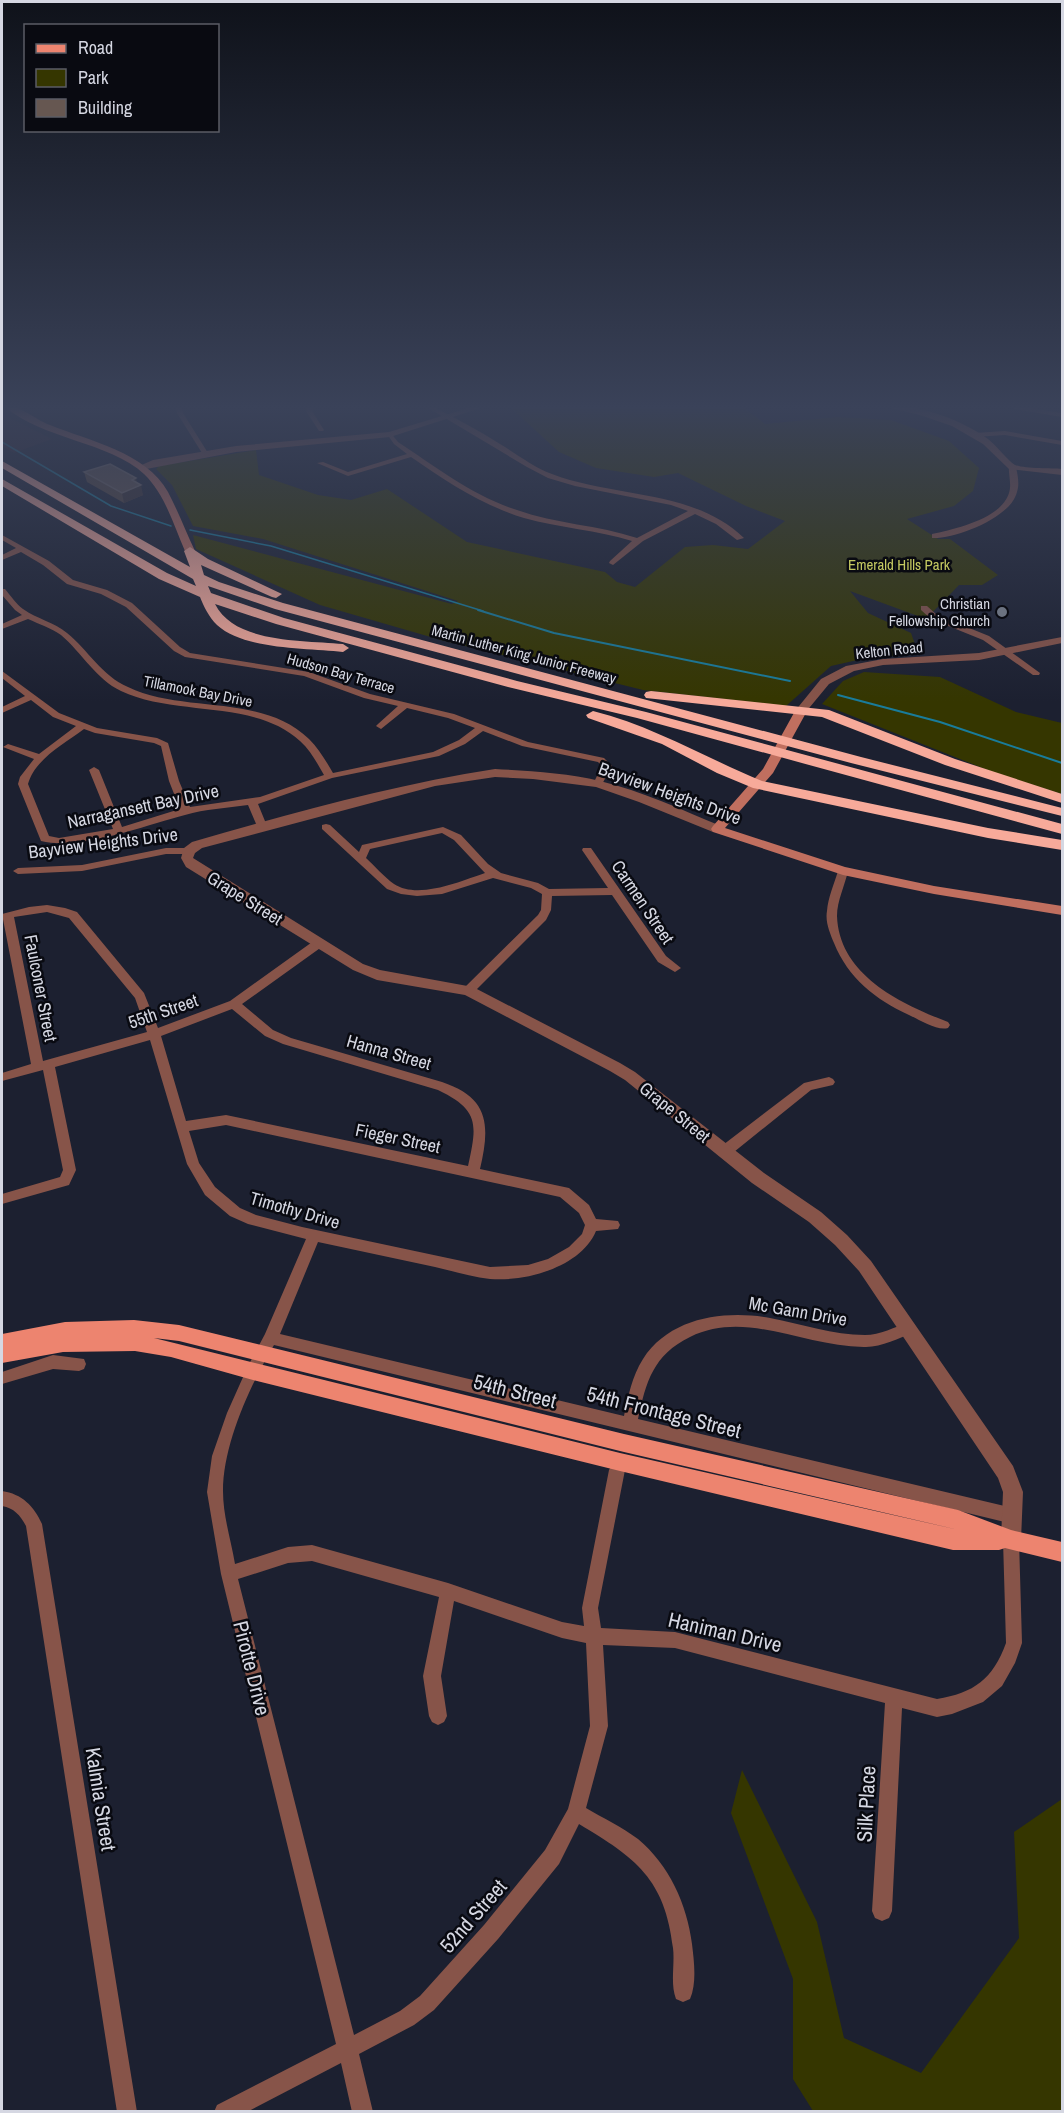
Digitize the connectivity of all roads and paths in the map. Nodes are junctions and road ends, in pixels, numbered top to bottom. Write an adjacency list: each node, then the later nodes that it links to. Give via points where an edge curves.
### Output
1 (41, 505): 24 (highway, Martin Luther King Junior Freeway, via 163,576 219,601)
2 (72, 505): 21 (highway, Martin Luther King Junior Freeway, via 215,585)
3 (169, 505): 13 (main road)
4 (496, 505): 11 (street, via 554,523)
5 (680, 505): 7 (street)
6 (1006, 505): 8 (street, via 975,525)
7 (696, 510): 10 (street, via 727,526); 11 (street)
8 (935, 536)
9 (2, 537): 12 (street, Hudson Bay Terrace)
10 (740, 538)
11 (639, 541): 15 (street)
12 (21, 549): 14 (street); 30 (street, Hudson Bay Terrace, via 70,582 104,592 129,605 188,655 306,674 340,688)
13 (190, 551): 21 (highway, via 204,562 274,593); 24 (highway, via 213,612 226,626 244,635)
14 (2, 558)
15 (613, 563)
16 (2, 591): 17 (street, Tillamook Bay Drive)
17 (6, 599): 19 (street, Tillamook Bay Drive)
18 (924, 608): 23 (street)
19 (29, 615): 20 (street); 39 (street, Tillamook Bay Drive, via 65,635 103,677 125,690 278,722 311,746)
20 (2, 627)
21 (402, 638): 25 (highway, Martin Luther King Junior Freeway)
22 (1062, 640): 23 (street, Kelton Road)
23 (1008, 652): 26 (street); 32 (street, Kelton Road, via 861,664 823,682)
24 (427, 661): 28 (highway, Martin Luther King Junior Freeway)
25 (526, 672): 32 (highway, via 646,694); 45 (highway, Martin Luther King Junior Freeway)
26 (1035, 673)
27 (2, 674): 29 (street)
28 (513, 684): 41 (highway, via 646,732); 49 (highway, Martin Luther King Junior Freeway)
29 (31, 697): 31 (street); 33 (street, via 56,715)
30 (405, 705): 34 (street); 35 (street, Hudson Bay Terrace)
31 (2, 710)
32 (801, 711): 41 (main road, Kelton Road); 42 (highway, via 824,713 950,762)
33 (83, 725): 37 (street); 44 (street, via 165,745)
34 (381, 726)
35 (482, 728): 39 (street, Narragansett Bay Drive, via 436,754); 40 (street, Hudson Bay Terrace, via 540,748 601,760 607,766)
36 (8, 747): 37 (street)
37 (41, 758): 50 (street, Narragansett Bay Drive, via 23,778 23,784 45,839)
38 (94, 770): 50 (street)
39 (330, 776): 43 (street, Narragansett Bay Drive)
40 (597, 783): 46 (street, Bayview Heights Drive, via 483,774 435,782); 48 (street, Bayview Heights Drive)
41 (758, 785): 48 (main road, Kelton Road); 51 (highway)
42 (1062, 799)
43 (252, 802): 44 (street, Narragansett Bay Drive); 46 (street)
44 (186, 811): 50 (street, Narragansett Bay Drive)
45 (1062, 812)
46 (262, 826): 53 (street, Bayview Heights Drive, via 197,845)
47 (326, 827): 54 (street)
48 (717, 829): 56 (main road, Bayview Heights Drive)
49 (1062, 829)
50 (118, 831)
51 (1062, 845)
52 (587, 850): 58 (street, Carmen Street)
53 (189, 851): 55 (street, Bayview Heights Drive, via 166,851 82,868); 62 (street, Grape Street, via 187,858 191,864)
54 (360, 858): 57 (street, via 391,887 403,892 423,894); 57 (street, via 366,847 443,830 455,834)
55 (18, 871)
56 (843, 871): 60 (main road, Bayview Heights Drive); 66 (street, via 832,912 840,947 852,968 882,995)
57 (493, 874): 59 (street, via 542,888)
58 (615, 891): 59 (street); 63 (street, Carmen Street, via 662,959)
59 (547, 893): 64 (street, via 542,917)
60 (1062, 911)
61 (5, 916): 67 (street, Timothy Drive, via 51,908 73,915 140,996); 68 (street, Faulconer Street)
62 (319, 943): 64 (street, Grape Street, via 377,975); 65 (street, 55th Street)
63 (675, 968)
64 (468, 991): 72 (street, Grape Street, via 630,1076)
65 (234, 1004): 67 (street, 55th Street); 73 (street, Hanna Street, via 269,1033 287,1041 458,1094 476,1111 481,1127)
66 (944, 1024)
67 (154, 1034): 68 (street, 55th Street); 71 (street, Timothy Drive)
68 (43, 1066): 69 (street, 55th Street); 74 (street, Faulconer Street, via 70,1170 64,1180)
69 (2, 1077)
70 (829, 1082): 72 (street, via 808,1086)
71 (182, 1126): 73 (street, Fieger Street, via 226,1120); 77 (street, Timothy Drive, via 197,1173 218,1198 253,1220)
72 (724, 1152): 78 (street, Grape Street, via 841,1240 865,1266)
73 (473, 1172): 75 (street, Fieger Street, via 564,1192 578,1202)
74 (2, 1199)
75 (592, 1225): 76 (street); 77 (street, Timothy Drive, via 574,1251 552,1263 490,1274)
76 (614, 1225)
77 (314, 1236): 80 (street, Pirotte Drive)
78 (909, 1328): 85 (street, Mc Gann Drive, via 868,1341 842,1340 741,1320 694,1328 671,1340 648,1365); 88 (street, Grape Street, via 1006,1473 1013,1492)
79 (2, 1342): 80 (main road, 54th Street, via 65,1330 134,1328)
80 (266, 1345): 83 (street, Pirotte Drive); 85 (street, 54th Frontage Street); 89 (main road, 54th Street, via 624,1443 958,1520)
81 (2, 1355): 83 (main road, 54th Street, via 63,1344 135,1342)
82 (79, 1364): 84 (street, via 53,1362)
83 (253, 1372): 89 (main road, 54th Street, via 941,1537); 91 (street, Pirotte Drive, via 220,1453 215,1491)
84 (2, 1378)
85 (629, 1425): 88 (street, 54th Frontage Street)
86 (617, 1470): 93 (street, via 590,1608)
87 (9, 1500): 100 (street, Kalmia Street, via 26,1509 34,1524)
88 (1013, 1516): 89 (street, Grape Street)
89 (1011, 1540): 90 (main road, 54th Street); 94 (street, Haniman Drive, via 1014,1643 997,1680 977,1697 951,1706 937,1708)
90 (1062, 1552)
91 (229, 1574): 92 (street, Haniman Drive, via 288,1555 312,1553); 99 (street, Pirotte Drive)
92 (448, 1591): 93 (street, Haniman Drive, via 562,1630); 95 (street, via 432,1676)
93 (594, 1635): 94 (street, Haniman Drive, via 675,1640); 96 (street, 52nd Street, via 598,1726)
94 (894, 1698): 97 (street, Silk Place)
95 (438, 1716)
96 (576, 1812): 98 (street, via 638,1851 659,1878 680,1928); 99 (street, 52nd Street, via 552,1857 427,2003 407,2018)
97 (882, 1911)
98 (683, 1992)
99 (347, 2049): 101 (street, 52nd Street); 102 (street, Pirotte Drive)
100 (127, 2112)
101 (224, 2112)
102 (363, 2112)

